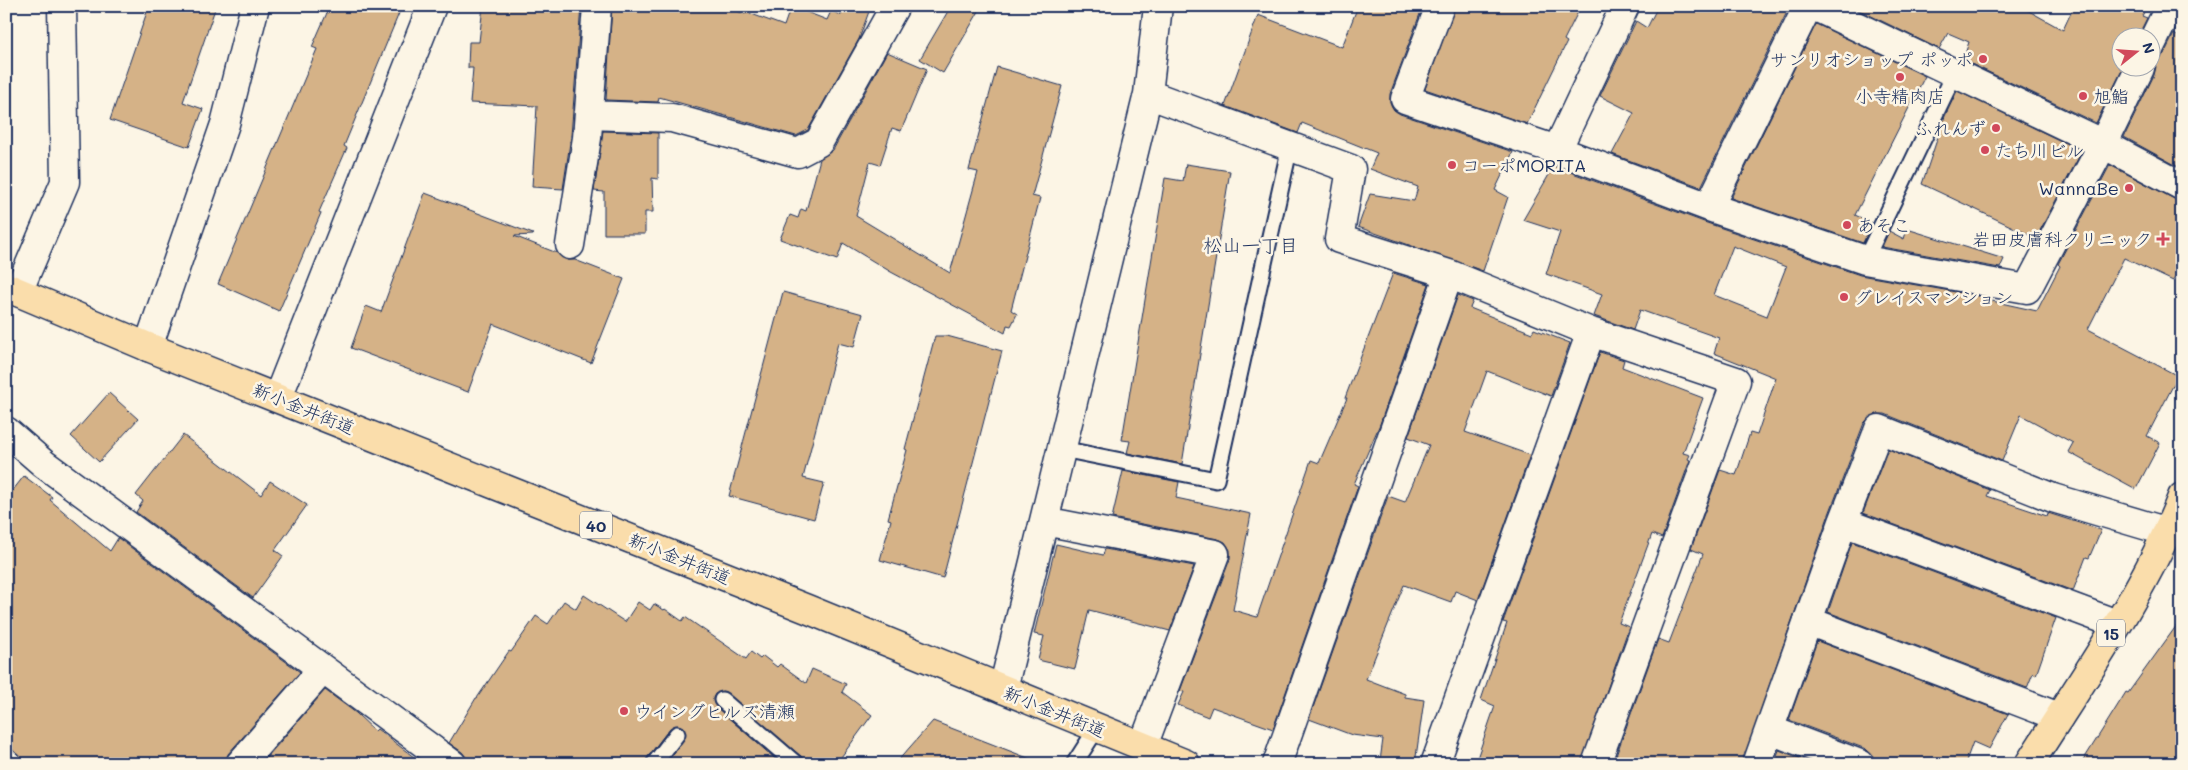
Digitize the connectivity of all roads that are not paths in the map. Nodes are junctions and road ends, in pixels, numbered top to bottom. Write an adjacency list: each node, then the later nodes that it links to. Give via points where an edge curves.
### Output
1 (62, 6): 25 (street, via 64,182)
2 (255, 6): 27 (street, via 225,124)
3 (432, 6): 28 (street)
4 (597, 6): 16 (street)
5 (895, 6): 16 (street, via 820,142 798,153 672,118)
6 (1158, 6): 15 (street)
7 (1440, 6): 19 (street, via 1406,99)
8 (1625, 6): 19 (street)
9 (1808, 6): 21 (street)
10 (1814, 6): 13 (street)
11 (2170, 6): 12 (street)
12 (2159, 28)
13 (1955, 73): 17 (street); 23 (lane)
14 (2135, 78): 17 (street)
15 (1148, 94): 18 (street); 30 (street)
16 (589, 114): 22 (street)
17 (2103, 144): 20 (street); 23 (street, via 2027,289)
18 (1290, 146): 24 (street, via 1350,169 1339,239); 30 (lane, via 1216,480)
19 (1556, 150): 21 (street)
20 (2182, 186)
21 (1709, 207): 23 (street)
22 (570, 245)
23 (1865, 260)
24 (1449, 274): 26 (street); 51 (street)
25 (12, 289): 27 (main road, 新小金井街道 / 40)
26 (1591, 332): 52 (street); 53 (street, via 1736,381)
27 (148, 347): 28 (main road, 新小金井街道 / 40)
28 (278, 397): 38 (main road, 新小金井街道 / 40)
29 (6, 431): 37 (street, via 44,464)
30 (1062, 449): 32 (street)
31 (2182, 497): 34 (main road, 15)
32 (1044, 521): 38 (street); 44 (street, via 1215,554)
33 (1843, 522): 34 (street, via 1879,429 2053,498); 35 (street); 36 (street)
34 (2175, 530): 36 (main road, 15)
35 (1808, 621): 40 (street); 42 (street)
36 (2117, 624): 40 (main road, 15)
37 (323, 669): 45 (street); 46 (street)
38 (1003, 689): 41 (main road, 新小金井街道 / 40)
39 (722, 700): 48 (lane)
40 (2059, 717): 56 (main road, 15)
41 (1097, 728): 44 (main road, 新小金井街道 / 40); 49 (lane)
42 (1770, 730): 54 (street); 55 (street)
43 (677, 734): 47 (lane)
44 (1143, 746): 50 (main road, 新小金井街道 / 40)
45 (240, 764)
46 (452, 764)
47 (654, 764)
48 (796, 764)
49 (1074, 764)
50 (1186, 764)
51 (1277, 764)
52 (1435, 764)
53 (1596, 764)
54 (1757, 764)
55 (1860, 764)
56 (2029, 764)

